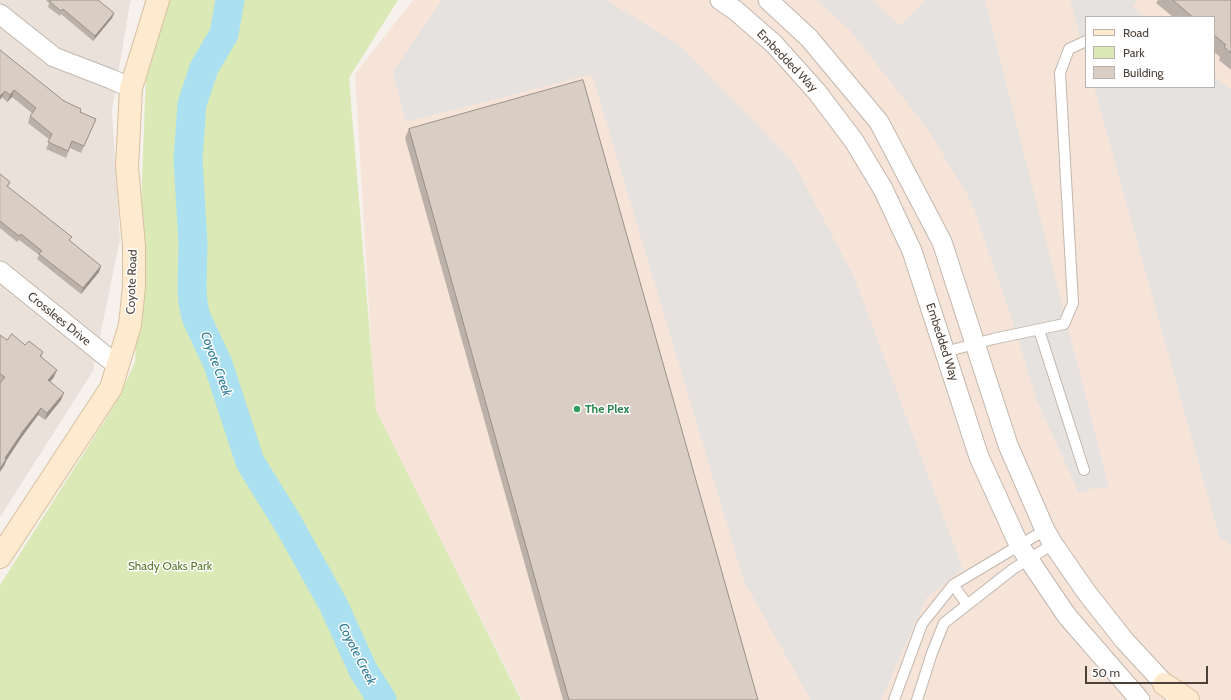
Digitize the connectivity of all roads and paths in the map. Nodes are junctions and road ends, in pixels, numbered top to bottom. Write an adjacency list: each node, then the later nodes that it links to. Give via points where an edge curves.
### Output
1 (158, 0): 6 (street, Coyote Road)
2 (720, 0): 10 (street, Embedded Way, via 774,44 817,92 854,141 883,189 912,251)
3 (768, 0): 9 (street, via 809,38 880,122 942,242)
4 (0, 14): 6 (street, via 54,57)
5 (1085, 41): 8 (lane, via 1069,49 1060,73 1072,303 1064,324)
6 (131, 88): 11 (street, Coyote Road, via 127,167 134,246 134,287 130,325)
7 (0, 271): 11 (street, Crosslees Drive)
8 (1038, 330): 9 (lane); 12 (lane)
9 (975, 343): 10 (lane); 13 (street, via 1008,445)
10 (945, 352): 14 (street, Embedded Way, via 979,457)
11 (118, 366): 15 (street, Coyote Road, via 111,388)
12 (1084, 470)
13 (1049, 537): 14 (lane); 14 (lane); 18 (street, via 1086,593)
14 (1024, 553): 16 (lane); 17 (lane, via 1013,569); 21 (street, Embedded Way, via 1067,616)
15 (0, 557)
16 (953, 585): 17 (lane); 19 (lane, via 922,624)
17 (967, 604): 20 (lane, via 944,623)
18 (1164, 684): 22 (street); 23 (street)
19 (894, 700)
20 (917, 700)
21 (1140, 700)
22 (1179, 700)
23 (1188, 700)

